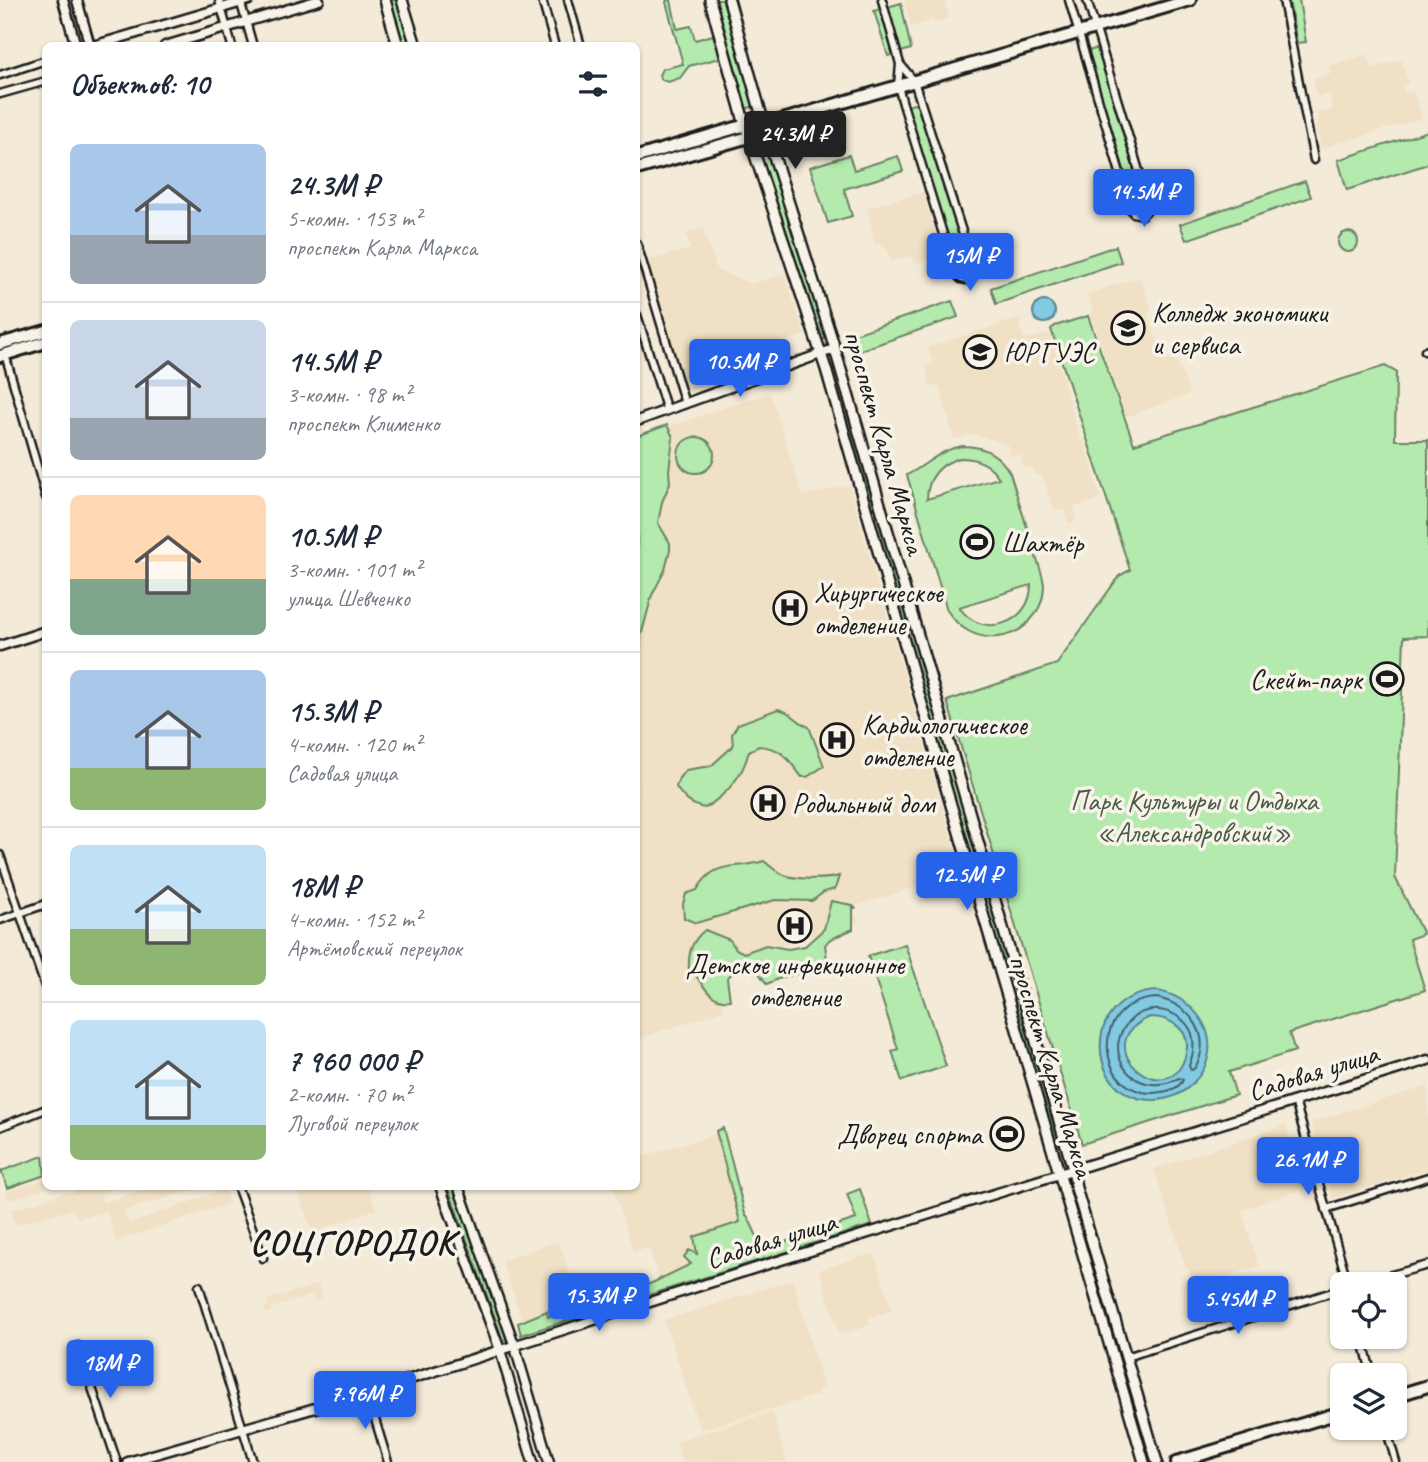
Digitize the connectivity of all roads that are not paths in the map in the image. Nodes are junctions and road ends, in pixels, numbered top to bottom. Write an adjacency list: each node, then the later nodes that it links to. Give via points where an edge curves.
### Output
1 (63, 0): 21 (street)
2 (77, 0): 22 (street)
3 (319, 0): 17 (street)
4 (385, 0): 27 (main road)
5 (402, 0): 28 (main road)
6 (542, 0): 29 (street)
7 (568, 0): 30 (street)
8 (710, 0): 38 (main road, проспект Карла Маркса)
9 (729, 0): 39 (main road, проспект Карла Маркса)
10 (883, 0): 32 (street)
11 (1069, 0): 20 (street)
12 (1087, 0): 18 (street)
13 (1190, 0): 18 (main road)
14 (1283, 0): 42 (street)
15 (243, 1): 16 (street); 17 (street)
16 (220, 4): 19 (street); 23 (street)
17 (246, 23): 19 (street); 26 (street)
18 (1095, 27): 20 (main road); 20 (street, via 1150,207 1142,215 1131,210)
19 (227, 28): 24 (street); 25 (street)
20 (1078, 32): 34 (main road)
21 (75, 42)
22 (90, 42)
23 (103, 42)
24 (179, 42)
25 (231, 42)
26 (252, 42)
27 (397, 42)
28 (415, 42)
29 (554, 42)
30 (580, 42)
31 (42, 61): 33 (street)
32 (900, 64): 34 (street); 36 (street)
33 (0, 75)
34 (914, 81): 36 (main road); 36 (street, via 974,269 967,279 954,273)
35 (42, 82): 37 (street)
36 (898, 86): 39 (main road)
37 (0, 94)
38 (745, 125): 39 (main road); 40 (main road, проспект Карла Маркса); 41 (main road)
39 (765, 126): 40 (main road); 48 (main road, проспект Карла Маркса)
40 (749, 137): 43 (main road); 50 (main road, проспект Карла Маркса)
41 (640, 157)
42 (1314, 160)
43 (640, 168)
44 (640, 254): 51 (street)
45 (640, 324): 52 (street)
46 (42, 333): 49 (main road)
47 (42, 343): 49 (main road)
48 (834, 349): 50 (street); 66 (main road, проспект Карла Маркса)
49 (2, 351): 54 (street)
50 (821, 354): 51 (street); 67 (main road, проспект Карла Маркса)
51 (685, 404): 52 (street)
52 (667, 411): 53 (street)
53 (640, 420)
54 (42, 484)
55 (42, 632): 56 (street)
56 (0, 646)
57 (0, 855): 59 (street)
58 (42, 905): 59 (street)
59 (19, 913): 60 (street); 61 (street)
60 (0, 920)
61 (42, 978)
62 (1428, 1060): 63 (street, Садовая улица)
63 (1294, 1101): 66 (street, Садовая улица); 72 (street)
64 (42, 1111): 65 (street)
65 (0, 1127)
66 (1073, 1169): 67 (street, Садовая улица); 82 (main road, проспект Карла Маркса)
67 (1060, 1174): 79 (street, Садовая улица); 95 (main road, проспект Карла Маркса)
68 (1428, 1177): 72 (street)
69 (238, 1190): 73 (street)
70 (441, 1190): 81 (street)
71 (459, 1190): 79 (street)
72 (1326, 1209): 75 (street)
73 (263, 1258)
74 (1428, 1265): 76 (street)
75 (1344, 1272)
76 (1403, 1272)
77 (198, 1286): 87 (street)
78 (1330, 1293): 82 (street)
79 (514, 1344): 81 (street, Садовая улица); 94 (street)
80 (78, 1346): 89 (street)
81 (500, 1350): 85 (street, Садовая улица); 93 (street)
82 (1126, 1357): 96 (main road, проспект Карла Маркса)
83 (1428, 1386): 84 (main road)
84 (1407, 1392)
85 (367, 1393): 87 (street, Садовая улица); 92 (street)
86 (1330, 1416): 97 (main road)
87 (243, 1428): 90 (street, Садовая улица); 91 (street)
88 (1390, 1440): 98 (street)
89 (117, 1462)
90 (128, 1462)
91 (253, 1462)
92 (388, 1462)
93 (533, 1462)
94 (549, 1462)
95 (1144, 1462)
96 (1157, 1462)
97 (1177, 1462)
98 (1396, 1462)

